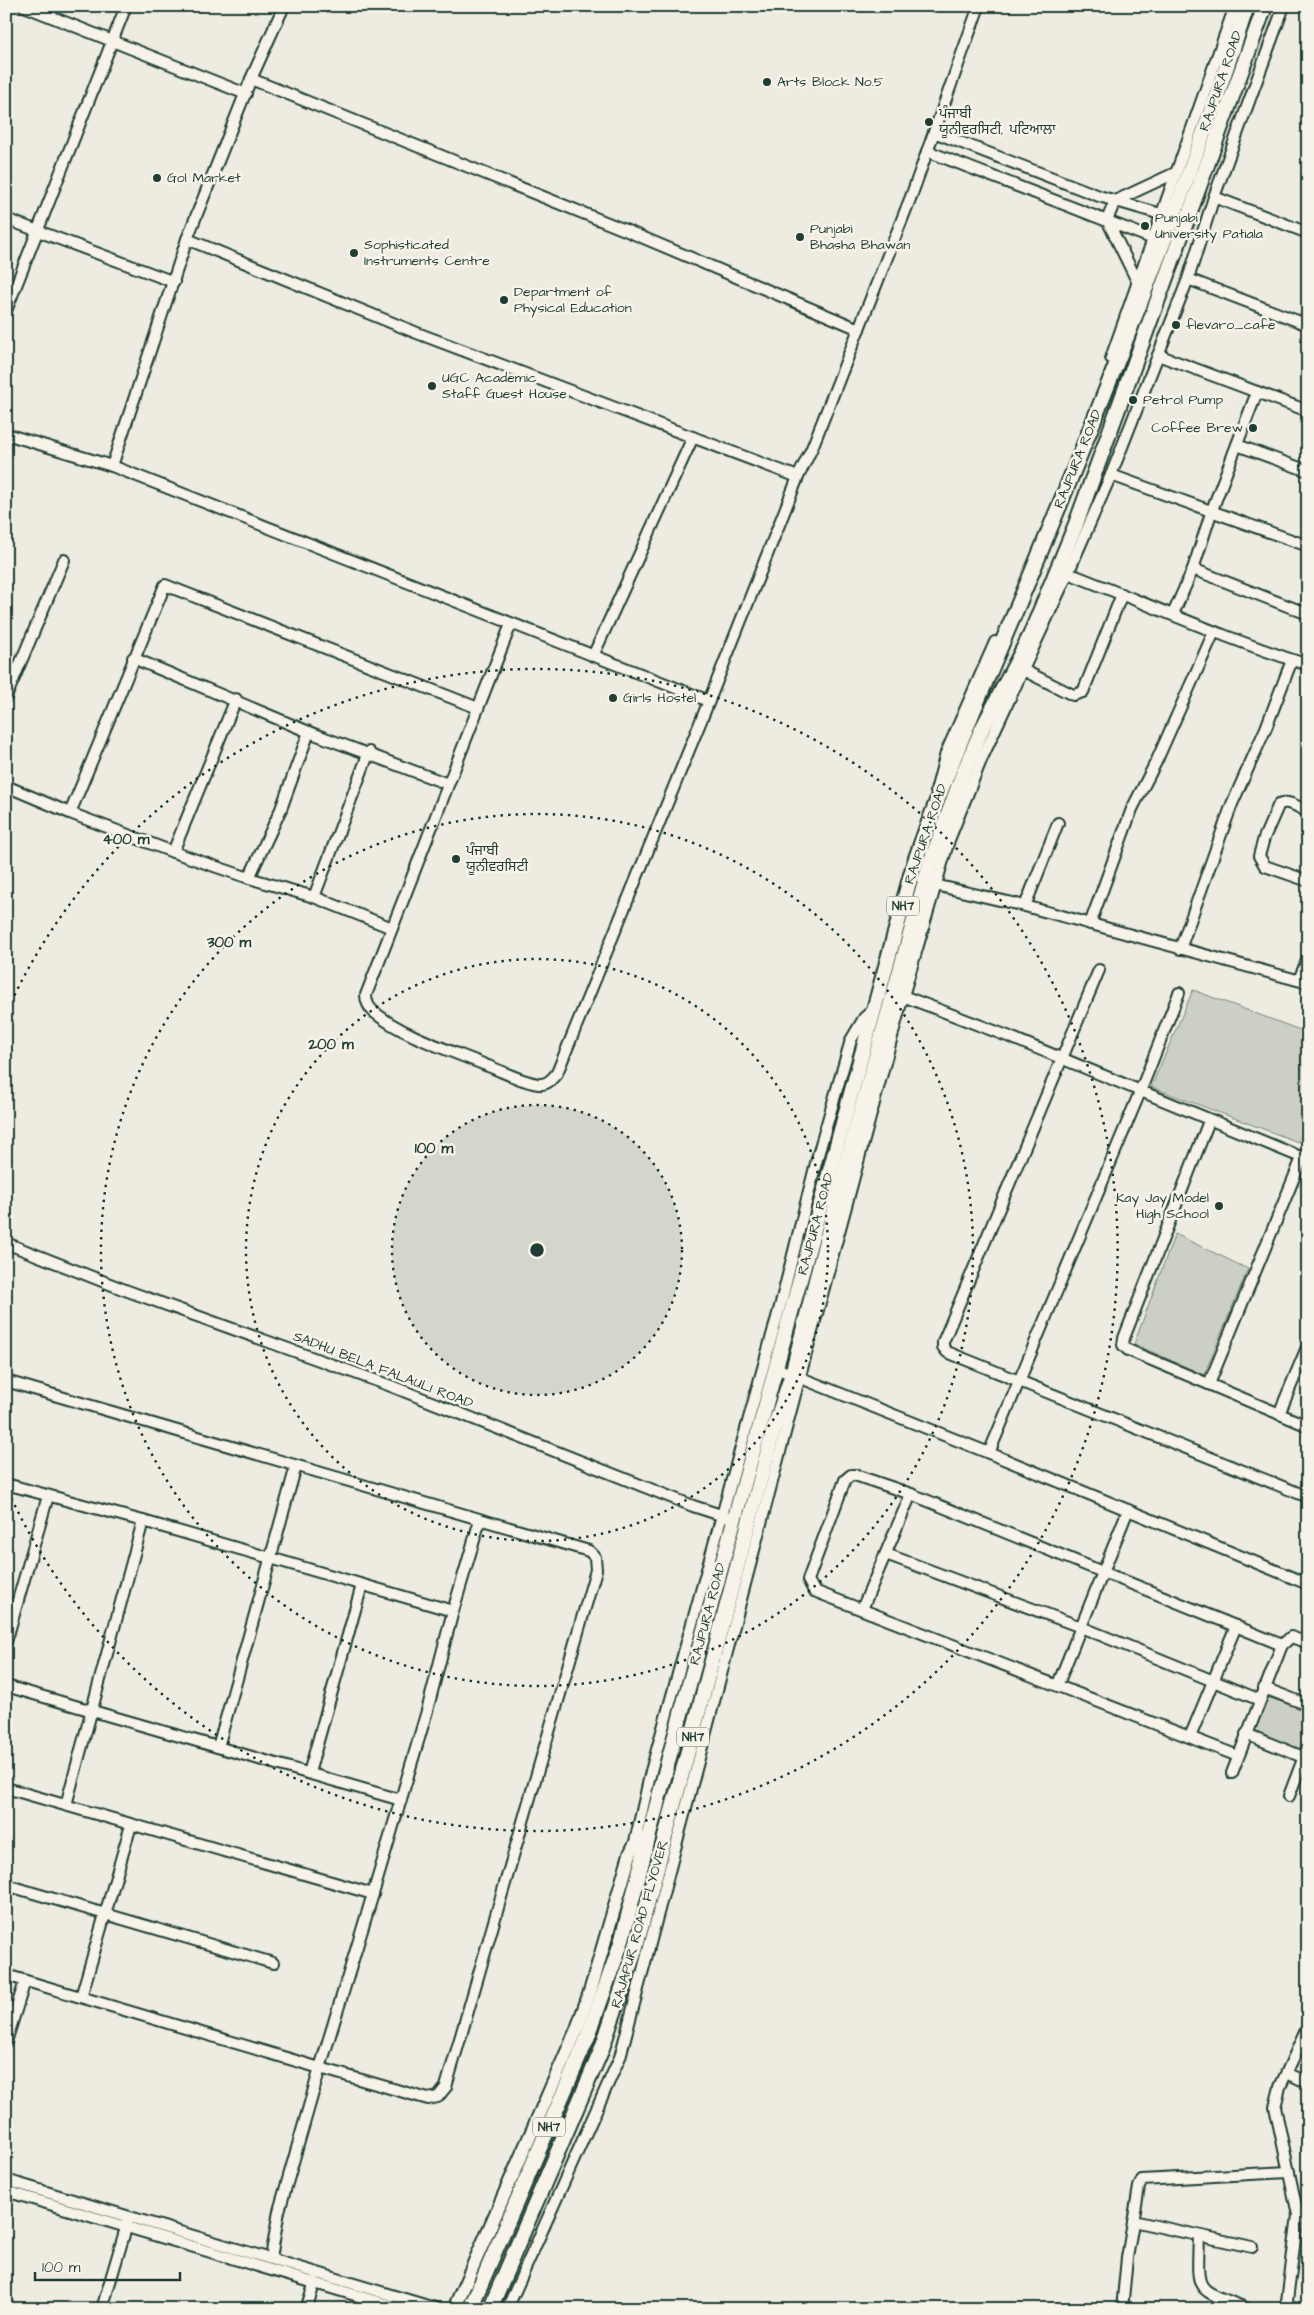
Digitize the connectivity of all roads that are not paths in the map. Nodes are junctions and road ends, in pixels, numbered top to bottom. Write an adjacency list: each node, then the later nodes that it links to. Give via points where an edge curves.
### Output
1 (24, 6): 9 (street)
2 (126, 6): 9 (street)
3 (284, 6): 10 (street)
4 (979, 6): 12 (street)
5 (1234, 6): 14 (street)
6 (1247, 6): 64 (highway, RAJPURA ROAD / NH7, via 1127,342)
7 (1265, 6): 61 (highway, RAJPURA ROAD / NH7, via 1076,524)
8 (1284, 6): 15 (street)
9 (113, 41): 11 (street); 20 (street)
10 (251, 79): 11 (street); 29 (street, via 625,230)
11 (246, 94): 22 (street)
12 (934, 132): 13 (street); 16 (street)
13 (927, 151): 19 (street); 29 (street)
14 (1175, 173): 16 (street); 17 (street)
15 (1214, 197): 21 (street); 24 (street, via 1191,253)
16 (1115, 201): 17 (street); 19 (street)
17 (1162, 215): 23 (street)
18 (6, 219): 20 (street)
19 (1107, 220): 23 (street); 26 (street)
20 (37, 232): 25 (street); 27 (street)
21 (1308, 233)
22 (187, 239): 25 (street); 34 (street, via 417,333)
23 (1155, 239): 26 (street)
24 (1188, 278): 28 (street); 30 (street)
25 (174, 282): 36 (street)
26 (1138, 283): 64 (street, via 1038,542 946,753)
27 (6, 312)
28 (1308, 324)
29 (859, 329): 39 (street)
30 (1158, 354): 31 (street); 38 (street)
31 (1257, 392): 32 (street); 35 (street)
32 (1308, 411)
33 (6, 434): 36 (street)
34 (694, 437): 39 (street); 50 (street)
35 (1237, 445): 37 (street); 40 (street)
36 (112, 466): 48 (street)
37 (1308, 471)
38 (1111, 475): 40 (street); 44 (street)
39 (798, 477): 57 (street)
40 (1212, 510): 41 (street); 43 (street)
41 (1308, 546)
42 (64, 560): 55 (street)
43 (1193, 569): 46 (street); 47 (street)
44 (1068, 573): 45 (street); 54 (street)
45 (1122, 594): 46 (street); 54 (street, via 1083,692 1073,695)
46 (1173, 614): 49 (street)
47 (1308, 614)
48 (511, 624): 50 (street); 58 (street)
49 (1214, 632): 52 (street); 74 (street, via 1132,809)
50 (594, 656): 57 (street)
51 (133, 658): 56 (street); 58 (street, via 165,586); 66 (street)
52 (1292, 660): 53 (street); 76 (street, via 1232,804)
53 (1308, 665)
54 (1023, 670): 61 (street)
55 (6, 697)
56 (236, 699): 59 (street); 68 (street)
57 (709, 701): 75 (street, via 552,1080 539,1084 510,1074 410,1033 373,1012 366,995)
58 (478, 708): 62 (street)
59 (310, 732): 60 (street); 69 (street, via 281,809)
60 (369, 752): 62 (street); 72 (street)
61 (976, 757): 71 (street); 90 (highway, RAJPURA ROAD / NH7, via 930,863 844,1173)
62 (448, 784): 75 (street)
63 (6, 786): 66 (street)
64 (933, 809): 82 (highway, RAJPURA ROAD / NH7, via 914,864)
65 (1308, 812): 70 (street, via 1292,804 1279,804 1259,856 1266,866)
66 (70, 813): 68 (street)
67 (1058, 822): 73 (street)
68 (173, 852): 69 (street)
69 (249, 878): 72 (street)
70 (1308, 881)
71 (935, 885): 73 (street); 81 (street)
72 (314, 897): 75 (street)
73 (1025, 906): 74 (street)
74 (1090, 924): 76 (street)
75 (392, 928)
76 (1180, 949): 79 (street)
77 (1308, 958): 79 (street)
78 (1100, 970): 83 (street)
79 (1304, 981)
80 (1179, 993): 84 (street)
81 (903, 996): 83 (street); 90 (street)
82 (875, 1008): 89 (highway, RAJPURA ROAD / NH7); 103 (street, via 864,1018 852,1040)
83 (1063, 1059): 84 (street); 91 (street, via 943,1342 947,1352)
84 (1140, 1092): 85 (street); 91 (street)
85 (1209, 1121): 86 (street); 93 (street, via 1123,1341 1128,1350)
86 (1305, 1159): 93 (street)
87 (6, 1243): 103 (street, SADHU BELA FALAULI ROAD, via 125,1290 391,1386)
88 (1308, 1345): 94 (street)
89 (776, 1368): 90 (street); 103 (highway, RAJPURA ROAD / NH7)
90 (796, 1375): 96 (street); 106 (highway, RAJPURA ROAD / NH7, via 774,1428); 170 (street, via 620,2057)
91 (1019, 1380): 96 (street); 101 (street)
92 (6, 1381): 97 (street)
93 (1209, 1384): 94 (street)
94 (1279, 1414): 95 (street)
95 (1308, 1426)
96 (988, 1453): 102 (street)
97 (296, 1466): 104 (street); 108 (street)
98 (6, 1484): 100 (street)
99 (911, 1494): 107 (street); 109 (street); 112 (street, via 855,1475 845,1480 808,1584 818,1593)
100 (48, 1496): 105 (street); 116 (street)
101 (1308, 1497)
102 (1128, 1510): 109 (street); 110 (street)
103 (728, 1518): 106 (street, SADHU BELA FALAULI ROAD); 139 (highway, RAJPURA ROAD / NH7); 140 (street, via 651,1772)
104 (480, 1520): 113 (street); 150 (street, via 589,1551 595,1557 596,1570 566,1676 446,2087 438,2097 428,2099)
105 (143, 1521): 108 (street); 125 (street)
106 (749, 1525): 169 (highway, RAJAPUR ROAD FLYOVER / NH7, via 635,1950 601,2051)
107 (886, 1554): 112 (street); 115 (street)
108 (271, 1558): 111 (street); 128 (street)
109 (1102, 1573): 114 (street); 115 (street)
110 (1308, 1584)
111 (362, 1585): 113 (street); 132 (street)
112 (862, 1609): 120 (street)
113 (453, 1611): 136 (street)
114 (1236, 1626): 118 (street); 119 (street)
115 (1081, 1627): 119 (street); 120 (street)
116 (6, 1642)
117 (1308, 1643): 118 (street, via 1291,1637)
118 (1282, 1645): 122 (street)
119 (1213, 1681): 123 (street); 127 (street)
120 (1058, 1684): 127 (street)
121 (6, 1686): 125 (street)
122 (1264, 1688): 123 (street); 124 (street)
123 (1260, 1700): 126 (street)
124 (1308, 1705)
125 (90, 1710): 128 (street); 137 (street)
126 (1246, 1734): 130 (street); 131 (street)
127 (1190, 1737): 130 (street)
128 (218, 1746): 132 (street)
129 (1308, 1746): 131 (street)
130 (1238, 1756): 133 (street)
131 (1304, 1757): 135 (street)
132 (309, 1773): 136 (street)
133 (1232, 1774)
134 (6, 1788): 137 (street)
135 (1289, 1796)
136 (401, 1800): 142 (street)
137 (66, 1805): 138 (street)
138 (132, 1825): 142 (street); 143 (street)
139 (649, 1835): 140 (main road); 168 (highway, RAJAPUR ROAD FLYOVER / NH7, via 621,1943 587,2039)
140 (634, 1846): 167 (main road, via 577,2030)
141 (6, 1885): 143 (street)
142 (373, 1894): 150 (street)
143 (105, 1914): 144 (street); 147 (street)
144 (273, 1963)
145 (6, 1975): 146 (street)
146 (25, 1981): 147 (street); 149 (street)
147 (81, 1997): 150 (street)
148 (1308, 2026): 151 (street)
149 (6, 2042)
150 (320, 2068): 161 (street, via 280,2211)
151 (1286, 2073): 152 (street); 153 (street, via 1275,2107)
152 (1308, 2083)
153 (1289, 2172): 157 (street, via 1146,2178 1139,2187); 173 (street, via 1298,2222)
154 (6, 2180): 156 (street)
155 (6, 2191): 158 (street)
156 (130, 2217): 158 (street); 161 (street)
157 (1133, 2221): 159 (street); 171 (street)
158 (127, 2227): 162 (street); 163 (street)
159 (1199, 2236): 160 (street); 172 (street, via 1201,2286 1207,2293)
160 (1252, 2247)
161 (271, 2258): 166 (street)
162 (315, 2282): 164 (street); 165 (street)
163 (102, 2309)
164 (306, 2309)
165 (402, 2309)
166 (438, 2309)
167 (454, 2309)
168 (470, 2309)
169 (490, 2309)
170 (507, 2309)
171 (1122, 2309)
172 (1248, 2309)
173 (1286, 2309)

